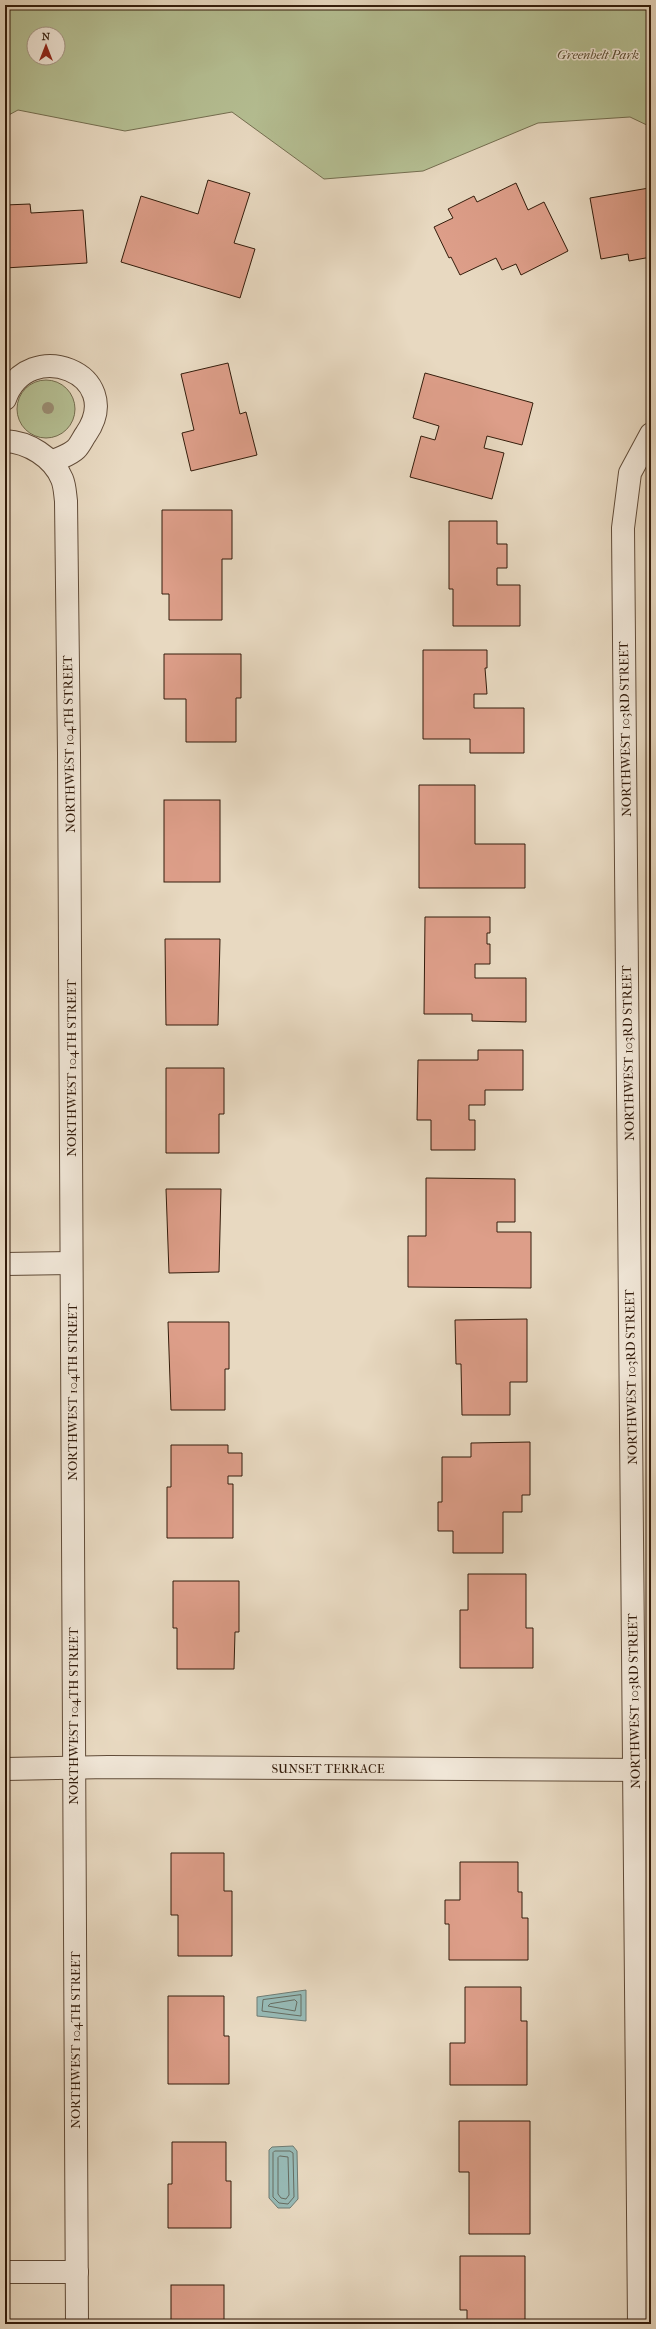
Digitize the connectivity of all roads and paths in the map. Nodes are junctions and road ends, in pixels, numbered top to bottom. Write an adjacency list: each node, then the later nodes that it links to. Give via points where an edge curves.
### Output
1 (5, 399): 4 (street, via 10,385 30,369 58,365 79,373 91,387 96,404 94,422 76,449)
2 (650, 435): 9 (street, NORTHWEST 103RD STREET, via 630,473 623,528)
3 (6, 437): 4 (street, via 29,445)
4 (52, 462): 6 (street, NORTHWEST 104TH STREET, via 62,480 66,501)
5 (5, 1264): 6 (street)
6 (71, 1264): 7 (street, NORTHWEST 104TH STREET)
7 (74, 1768): 8 (street, SUNSET TERRACE); 9 (street, SUNSET TERRACE); 11 (street, NORTHWEST 104TH STREET)
8 (5, 1769)
9 (643, 1770): 13 (street, NORTHWEST 103RD STREET)
10 (5, 2272): 11 (street)
11 (77, 2272): 12 (street, NORTHWEST 104TH STREET)
12 (77, 2324)
13 (639, 2324)

